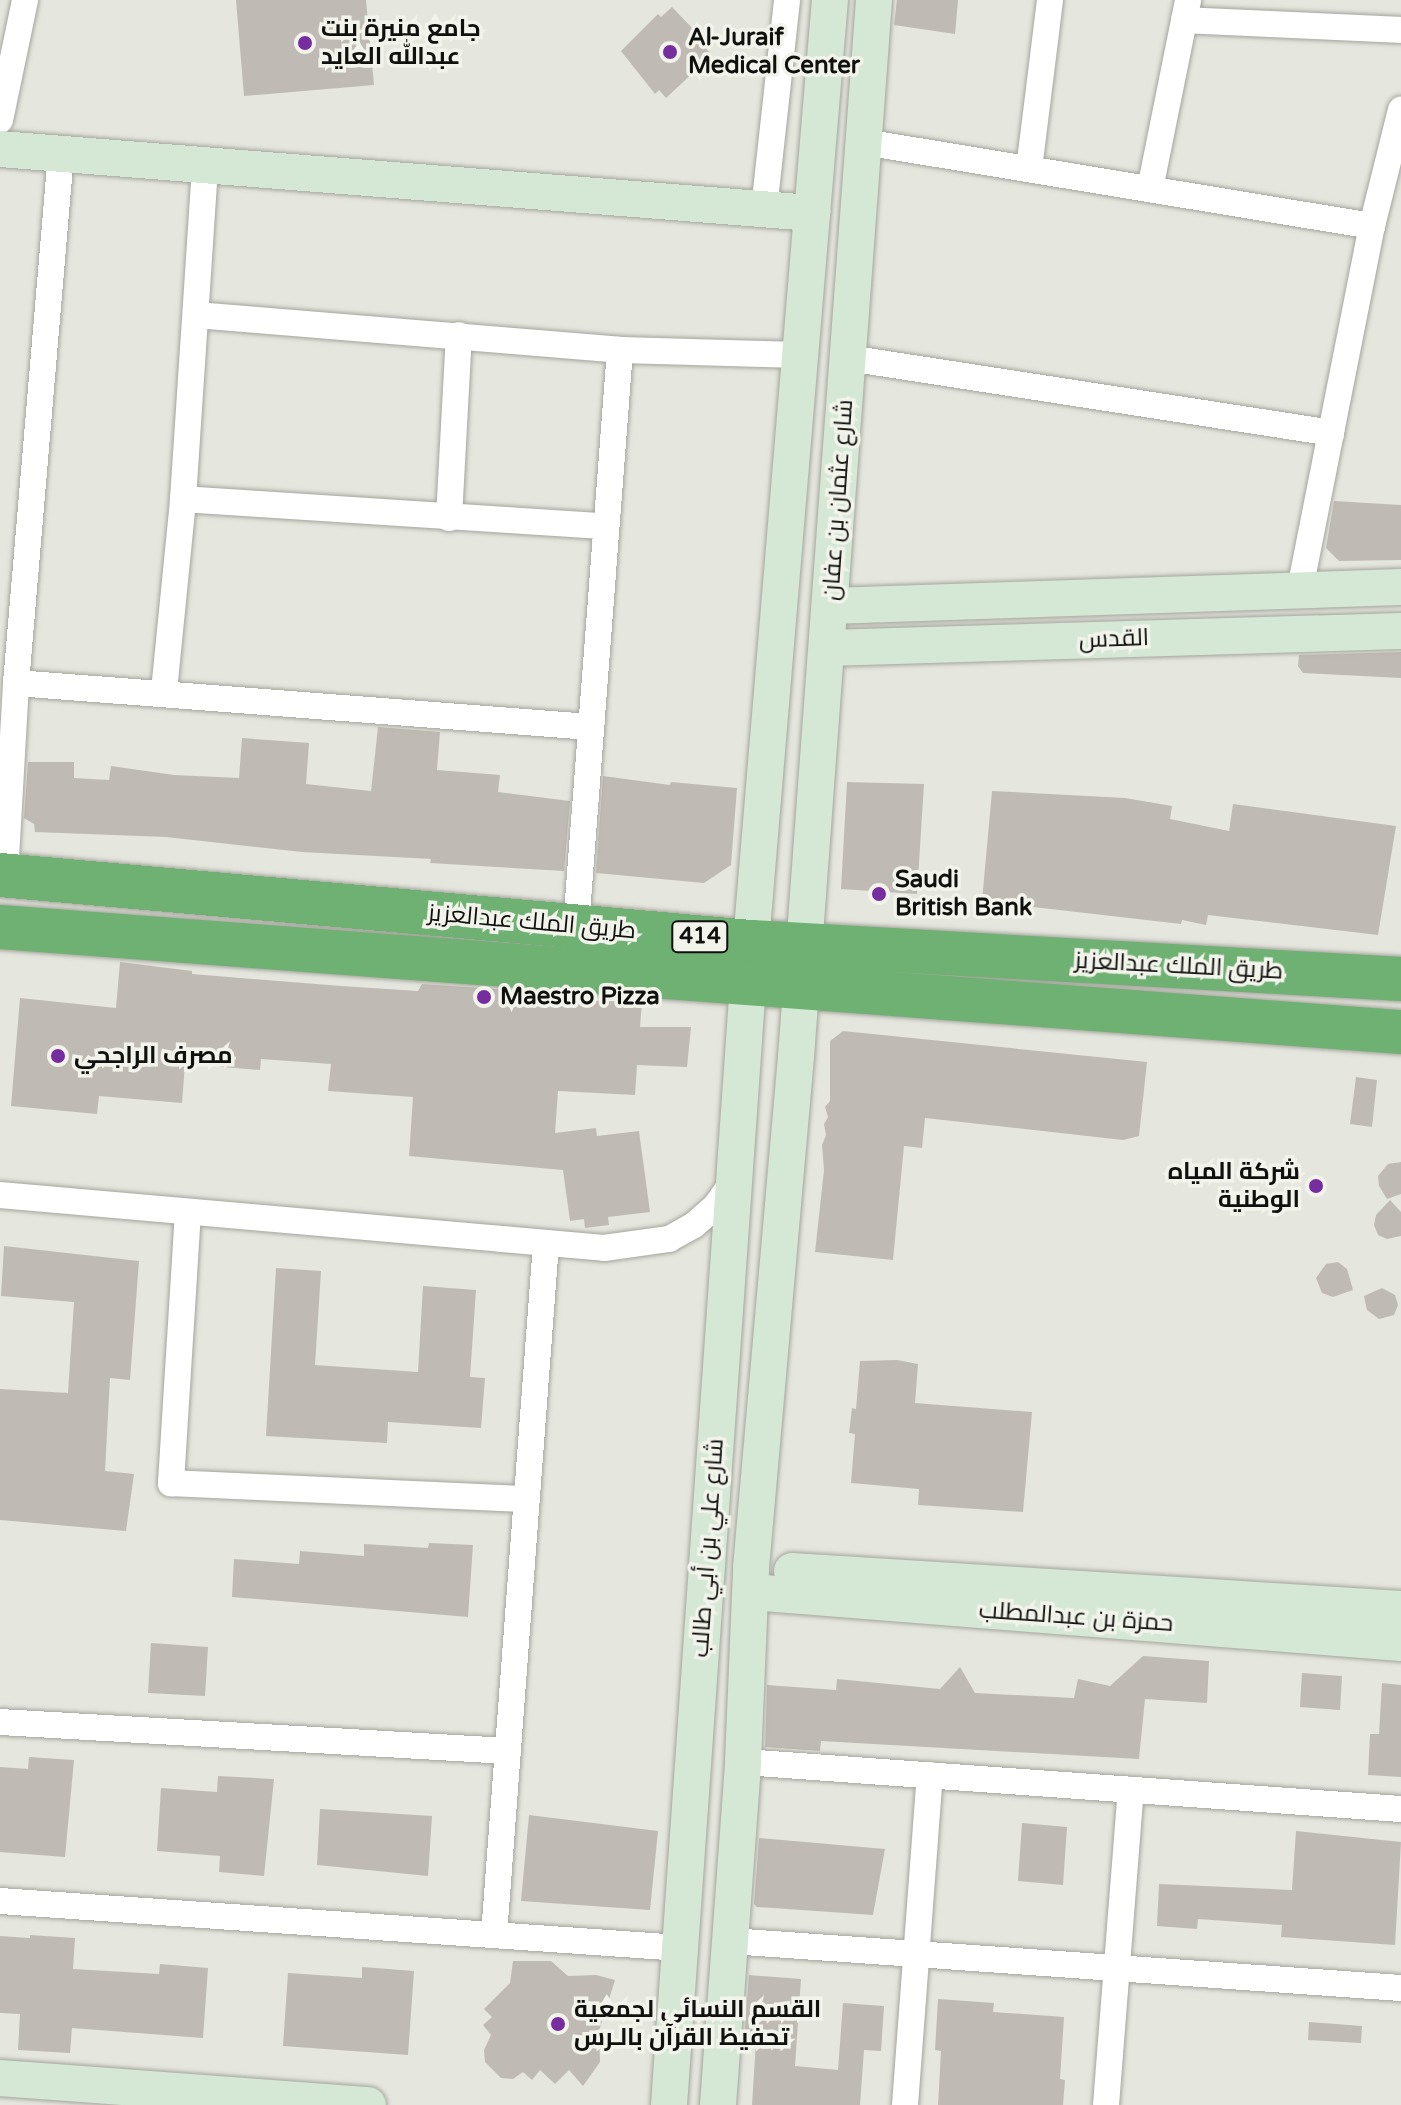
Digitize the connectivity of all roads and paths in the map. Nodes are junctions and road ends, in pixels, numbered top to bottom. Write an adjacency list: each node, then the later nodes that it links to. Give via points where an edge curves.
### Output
1 (25, 0): 9 (street)
2 (787, 0): 16 (street)
3 (830, 0): 17 (street, شارع عثمان بن عفان)
4 (874, 0): 10 (street, شارع عثمان بن عفان)
5 (1050, 0): 14 (street)
6 (1186, 10): 7 (street); 15 (street)
7 (1401, 30)
8 (1401, 110): 18 (street)
9 (0, 120)
10 (864, 142): 14 (street); 23 (street, شارع عثمان بن عفان)
11 (0, 149): 12 (street)
12 (61, 154): 13 (street); 33 (street)
13 (205, 165): 16 (street); 19 (street)
14 (1029, 169): 15 (street)
15 (1150, 189): 18 (street)
16 (764, 209): 17 (street)
17 (812, 213): 22 (street, شارع عثمان بن عفان)
18 (1372, 226): 24 (street)
19 (196, 315): 20 (street); 25 (street)
20 (459, 335): 21 (street); 26 (street)
21 (620, 350): 22 (street); 27 (street)
22 (800, 355): 39 (street, شارع عثمان بن عفان)
23 (848, 358): 24 (street); 30 (street, شارع عثمان بن عفان)
24 (1331, 433): 29 (street)
25 (183, 499): 26 (street); 34 (street)
26 (449, 518): 27 (street)
27 (605, 526): 35 (street)
28 (1401, 587): 29 (street, القدس)
29 (1300, 589): 30 (street, القدس)
30 (830, 606): 32 (street, شارع عثمان بن عفان)
31 (1401, 631): 32 (street, القدس)
32 (827, 648): 40 (street, شارع عثمان بن عفان)
33 (16, 683): 34 (street); 36 (street)
34 (164, 691): 35 (street)
35 (591, 727): 37 (street)
36 (3, 875): 37 (highway, طريق الملك عبدالعزيز / 414)
37 (576, 926): 39 (highway, طريق الملك عبدالعزيز / 414)
38 (0, 932): 39 (highway, طريق الملك عبدالعزيز / 414)
39 (749, 972): 40 (highway, طريق الملك عبدالعزيز / 414); 43 (street, شارع علي بن أبي طالب)
40 (802, 977): 41 (highway, طريق الملك عبدالعزيز / 414); 42 (highway, طريق الملك عبدالعزيز / 414); 48 (street, شارع علي بن أبي طالب)
41 (1401, 979)
42 (1401, 1032)
43 (734, 1179): 46 (street, via 715,1207 669,1239 604,1248); 60 (street, شارع علي بن أبي طالب)
44 (0, 1195): 45 (street)
45 (188, 1212): 46 (street); 47 (street, via 171,1483)
46 (546, 1243): 47 (street)
47 (527, 1499): 52 (street)
48 (751, 1580): 49 (street, حمزة بن عبدالمطلب); 50 (street, حمزة بن عبدالمطلب); 53 (street, شارع علي بن أبي طالب)
49 (1401, 1609)
50 (1401, 1643)
51 (0, 1722): 52 (street)
52 (508, 1751): 58 (street)
53 (743, 1762): 54 (street); 59 (street, شارع علي بن أبي طالب)
54 (930, 1775): 55 (street); 61 (street)
55 (1131, 1790): 56 (street); 62 (street)
56 (1401, 1809)
57 (0, 1901): 58 (street)
58 (494, 1935): 60 (street)
59 (730, 1941): 61 (street); 67 (street, شارع علي بن أبي طالب)
60 (680, 1948): 66 (street, شارع علي بن أبي طالب)
61 (916, 1953): 62 (street); 68 (street)
62 (1117, 1967): 63 (street); 69 (street)
63 (1401, 1988)
64 (0, 2078): 65 (street)
65 (368, 2105)
66 (669, 2105)
67 (718, 2105)
68 (905, 2105)
69 (1106, 2105)

